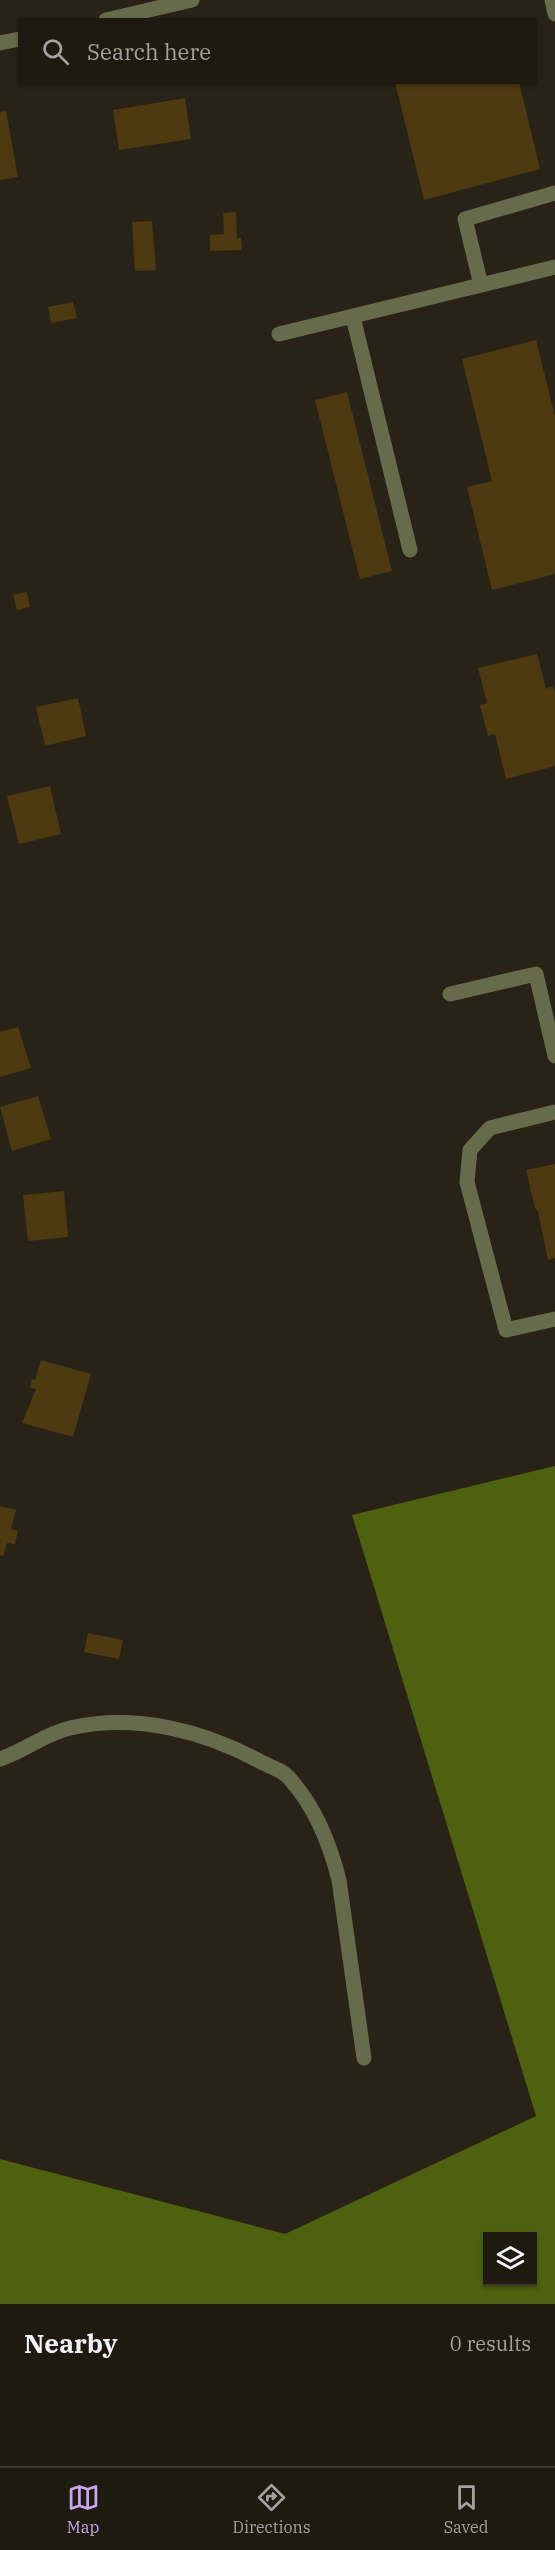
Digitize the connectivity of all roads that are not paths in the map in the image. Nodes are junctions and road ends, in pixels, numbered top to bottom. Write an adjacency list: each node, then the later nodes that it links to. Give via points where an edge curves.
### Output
1 (192, 0): 3 (street)
2 (552, 0): 4 (street)
3 (153, 4): 5 (street)
4 (555, 14)
5 (112, 18)
6 (18, 39): 7 (street)
7 (0, 43)
8 (555, 193): 10 (street, via 465,219)
9 (555, 267): 10 (street)
10 (481, 285): 11 (street)
11 (352, 317): 12 (street); 13 (street)
12 (279, 334)
13 (410, 550)
14 (450, 994): 15 (street, via 536,974)
15 (555, 1056)
16 (555, 1112): 17 (street, via 490,1128 470,1150 467,1182 506,1330)
17 (555, 1319)
18 (0, 1759): 19 (street, via 39,1738 69,1728 131,1722 178,1729 236,1748 289,1777 314,1814 339,1880)
19 (364, 2058)

